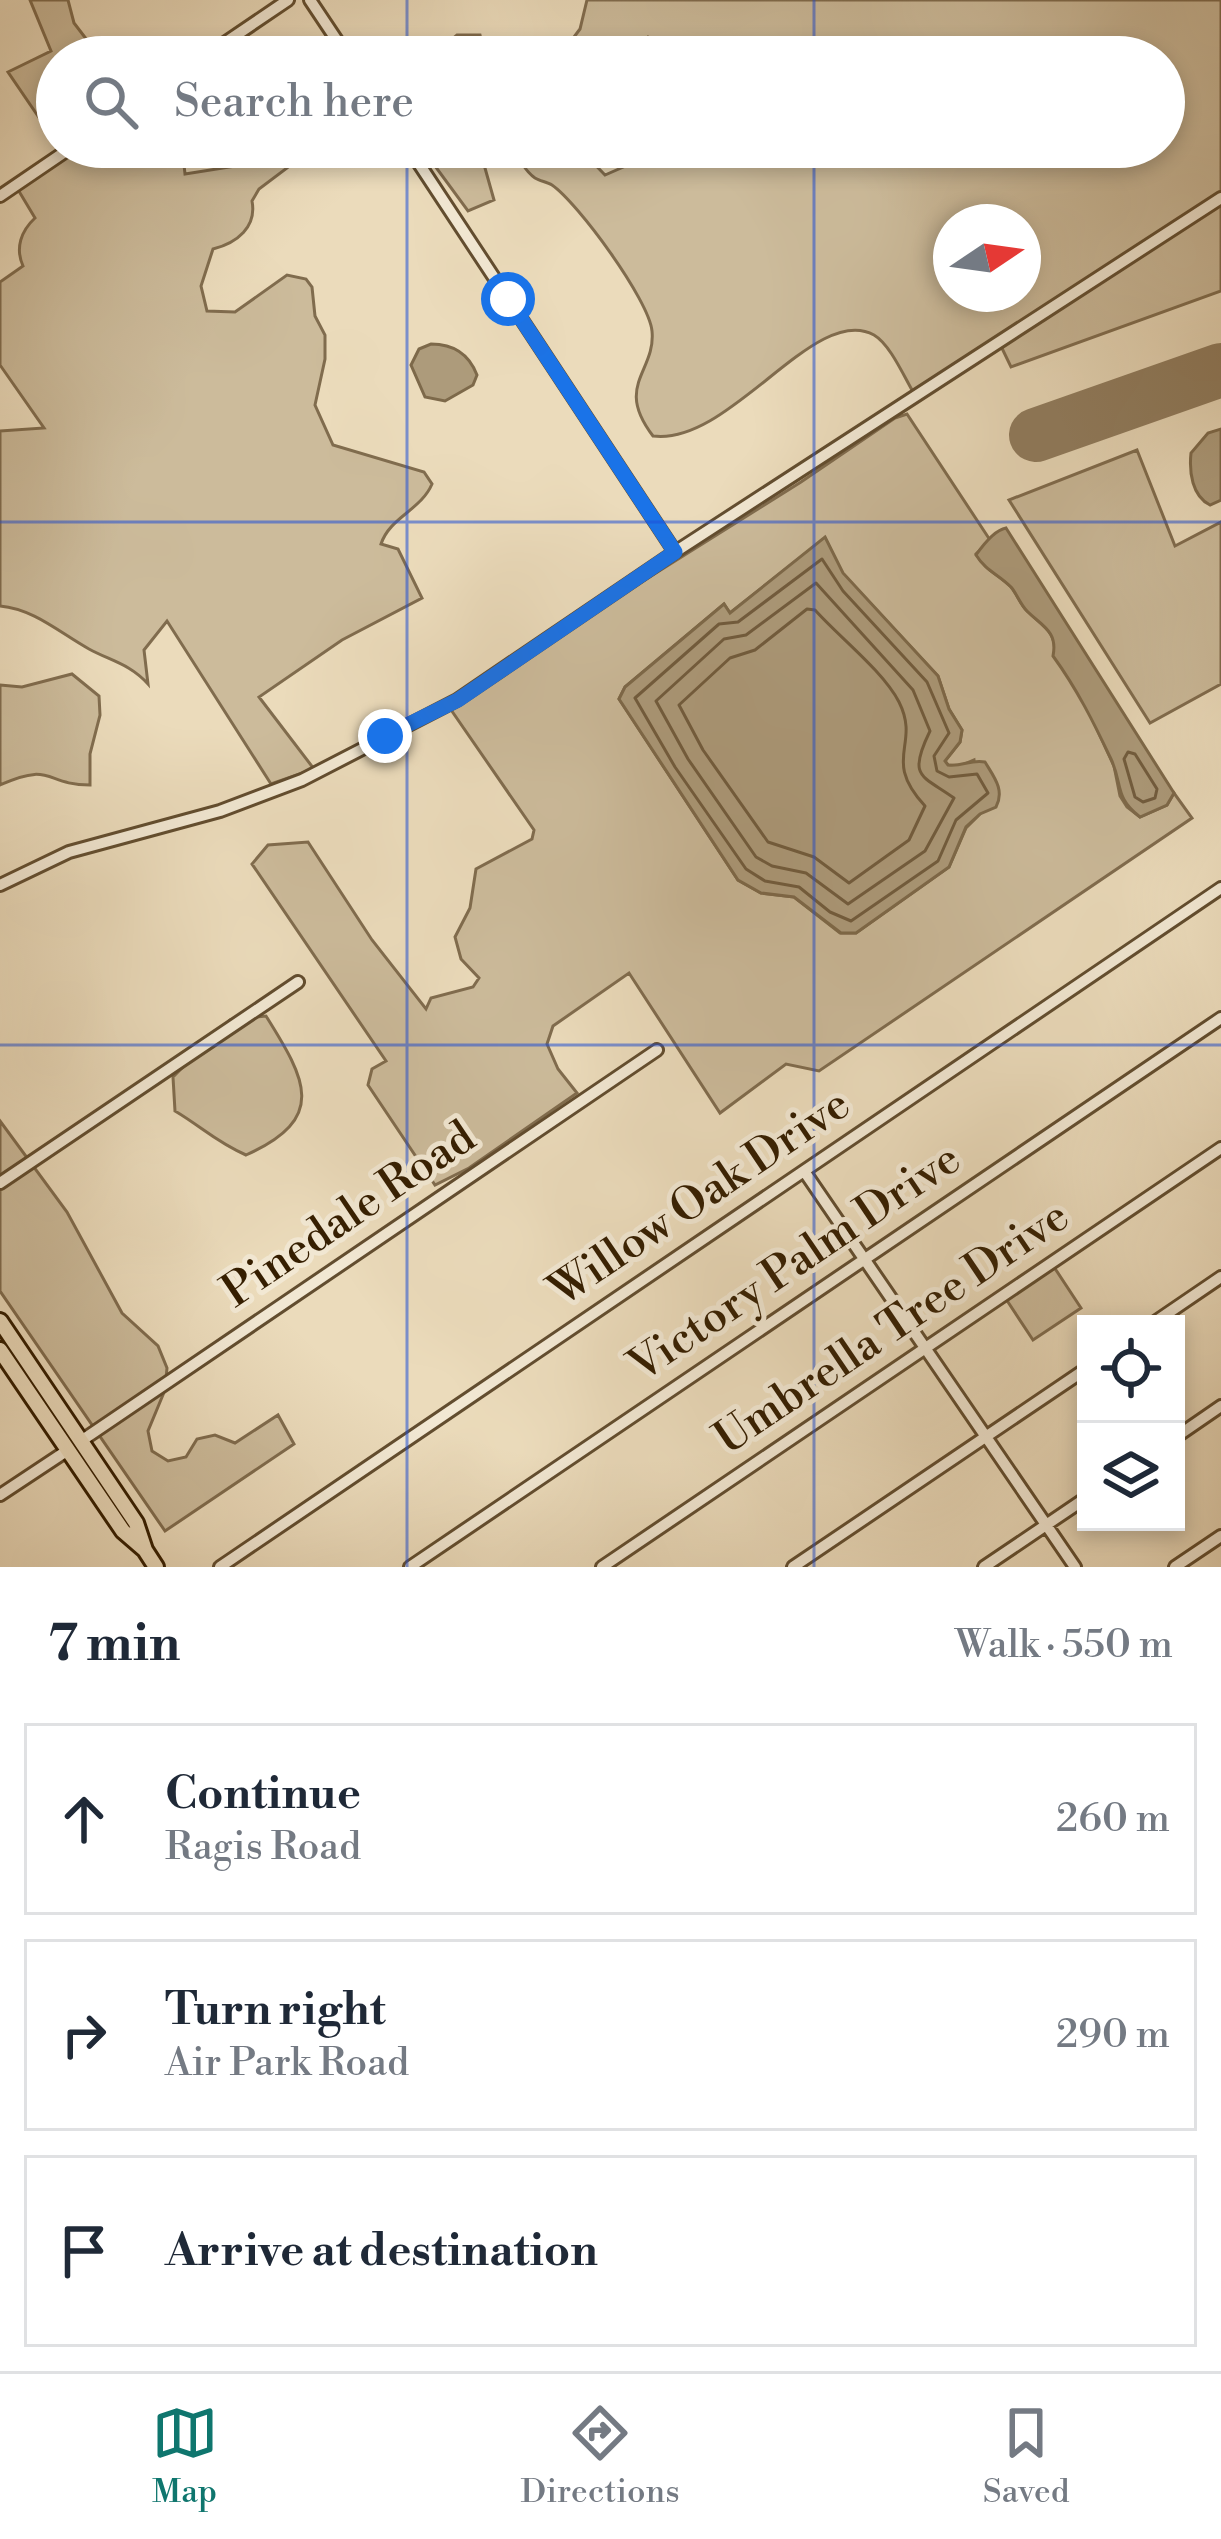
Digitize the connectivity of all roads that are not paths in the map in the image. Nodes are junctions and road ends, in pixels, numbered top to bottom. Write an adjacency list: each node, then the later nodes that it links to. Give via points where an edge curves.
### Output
1 (288, 0): 3 (street)
2 (310, 0): 4 (street)
3 (235, 36)
4 (334, 36)
5 (41, 168): 7 (street)
6 (422, 168): 9 (street)
7 (0, 196)
8 (1221, 198): 9 (street)
9 (675, 552): 10 (street, via 458,700 302,781 69,851)
10 (0, 886)
11 (1219, 895): 16 (street, Willow Oak Drive)
12 (298, 982): 17 (street)
13 (1221, 1018): 18 (street, Victory Palm Drive)
14 (657, 1050): 28 (street, Pinedale Road)
15 (1221, 1148): 22 (street, Umbrella Tree Drive)
16 (804, 1171): 18 (street); 34 (street, Willow Oak Drive)
17 (0, 1183)
18 (865, 1259): 22 (street); 35 (street, Victory Palm Drive)
19 (1221, 1277): 20 (street)
20 (1165, 1315)
21 (0, 1321): 28 (main road)
22 (925, 1348): 27 (street); 36 (street, Umbrella Tree Drive)
23 (0, 1350): 28 (main road)
24 (1077, 1375): 27 (street)
25 (1221, 1406): 26 (street)
26 (1185, 1431)
27 (986, 1436): 31 (street); 37 (street)
28 (74, 1445): 29 (street, Pinedale Road); 33 (main road, via 123,1531)
29 (0, 1495)
30 (1077, 1504): 31 (street)
31 (1046, 1525): 38 (street); 39 (street)
32 (1221, 1535): 40 (street)
33 (156, 1567)
34 (220, 1567)
35 (410, 1567)
36 (602, 1567)
37 (793, 1567)
38 (984, 1567)
39 (1075, 1567)
40 (1174, 1567)

